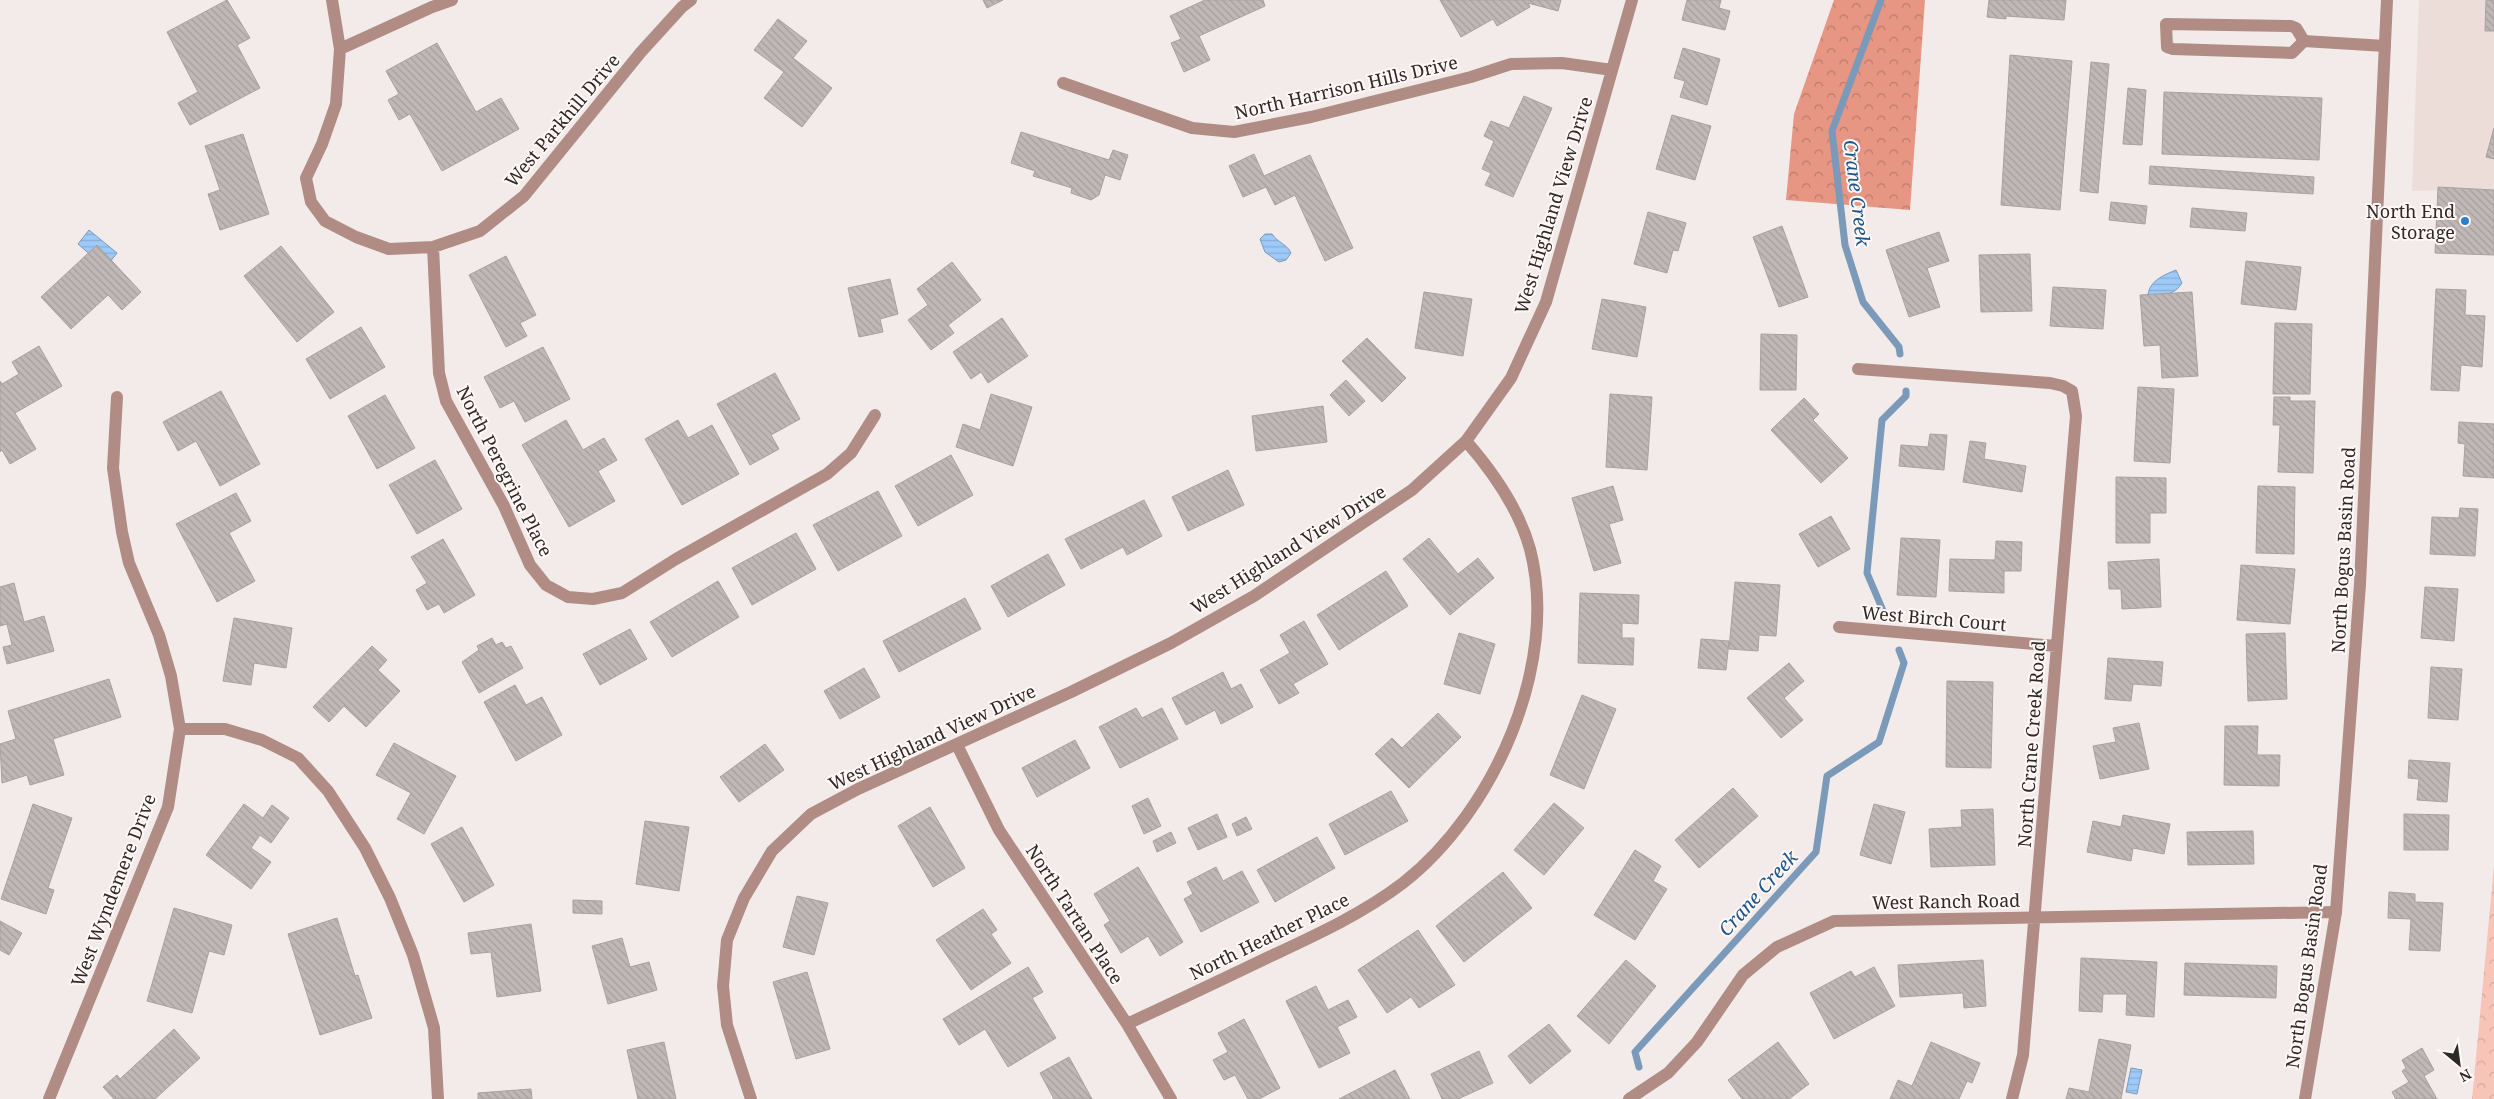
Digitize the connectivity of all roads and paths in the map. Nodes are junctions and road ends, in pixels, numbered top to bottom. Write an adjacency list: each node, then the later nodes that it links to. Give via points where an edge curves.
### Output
1 (332, 0): 8 (street, West Parkhill Drive)
2 (452, 0): 8 (street)
3 (691, 0): 11 (street, West Parkhill Drive, via 641,52 524,196 480,231)
4 (1632, 0): 9 (street, West Highland View Drive)
5 (2387, 0): 7 (street, North Bogus Basin Road)
6 (2304, 41): 6 (street, via 2291,26 2166,24 2167,47 2292,53); 7 (street)
7 (2385, 46): 20 (street, North Bogus Basin Road, via 2360,584)
8 (340, 49): 11 (street, West Parkhill Drive, via 336,104 306,178 311,202 325,221 356,237 389,248)
9 (1612, 70): 10 (street, North Harrison Hills Drive, via 1562,63 1511,64 1330,112 1234,132 1192,128); 15 (street, West Highland View Drive, via 1546,302 1511,378)
10 (1063, 83)
11 (433, 247): 14 (street, North Peregrine Place, via 439,373 446,401 504,506 530,565 546,585 568,597 593,599 622,593 827,474 851,453)
12 (1858, 369): 17 (street, North Crane Creek Road, via 2050,383 2072,391 2076,416)
13 (117, 396): 18 (street, West Wyndemere Drive, via 113,468 122,532 128,563 159,635)
14 (875, 415)
15 (1466, 441): 19 (street, West Highland View Drive, via 1412,490 1254,596 1170,643); 22 (street, North Heather Place, via 1510,500 1530,549 1538,603 1528,687 1499,764 1455,832 1403,882 1346,920)
16 (1839, 627): 17 (street, West Birch Court)
17 (2056, 646): 21 (street, North Crane Creek Road)
18 (180, 729): 23 (street, West Wyndemere Drive, via 168,807); 24 (street, via 225,729 262,740 298,758 328,791 369,856 413,955 434,1028)
19 (957, 744): 22 (street, North Tartan Place, via 999,830); 25 (street, West Highland View Drive, via 858,788 811,814 772,851 744,898 728,940 722,986 727,1025)
20 (2336, 912): 21 (street, West Ranch Road); 29 (street, North Bogus Basin Road)
21 (2036, 917): 27 (street, West Ranch Road, via 1834,921 1777,947 1743,974 1697,1042 1668,1073); 28 (street, North Crane Creek Road, via 2023,1056)
22 (1127, 1024): 26 (street, North Tartan Place)
23 (49, 1099)
24 (438, 1099)
25 (751, 1099)
26 (1171, 1099)
27 (1629, 1099)
28 (2012, 1099)
29 (2305, 1099)

